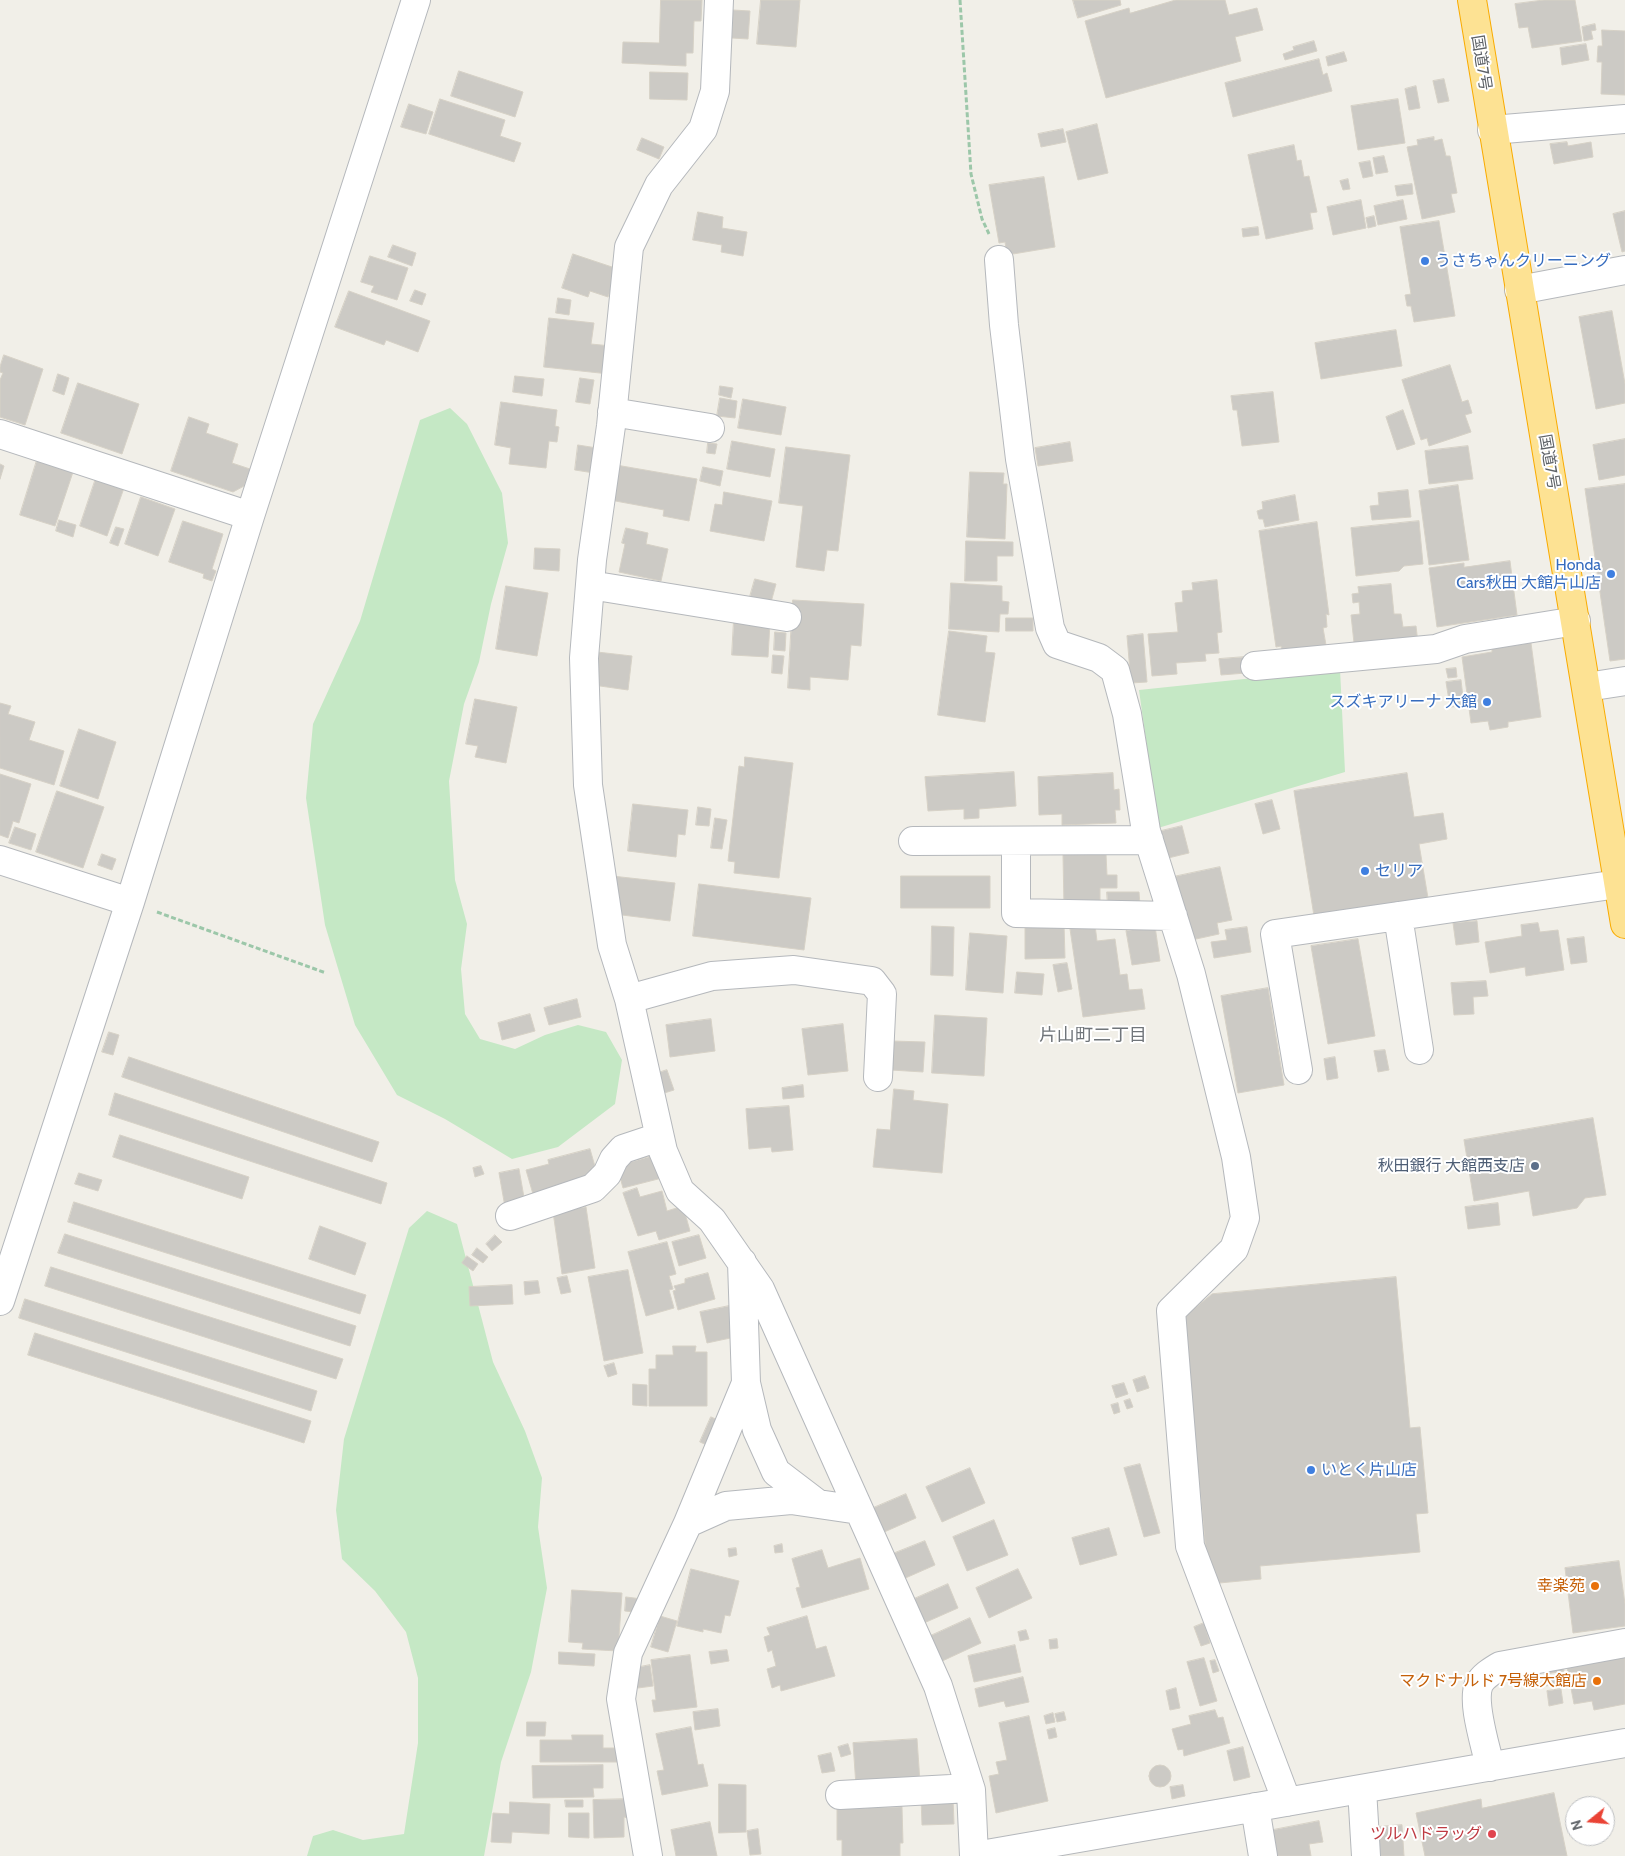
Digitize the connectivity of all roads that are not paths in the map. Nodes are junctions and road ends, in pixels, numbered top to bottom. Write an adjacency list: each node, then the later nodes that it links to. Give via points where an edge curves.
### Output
1 (416, 0): 12 (street)
2 (719, 0): 9 (street, via 714,91 702,129 659,186 629,247)
3 (1472, 0): 5 (highway, 国道7号)
4 (1625, 119): 5 (street)
5 (1492, 130): 8 (highway, 国道7号)
6 (999, 260): 19 (street, via 1020,459 1050,628 1057,644 1100,658 1116,670)
7 (1625, 270): 8 (street)
8 (1519, 290): 15 (highway, 国道7号)
9 (612, 412): 10 (street); 13 (street)
10 (710, 428)
11 (0, 434): 12 (street)
12 (250, 516): 24 (street)
13 (590, 585): 14 (street); 28 (street, via 584,658 588,785 612,944)
14 (787, 617)
15 (1576, 621): 16 (street, via 1465,639 1436,648); 18 (highway, 国道7号)
16 (1255, 666)
17 (1625, 681): 18 (street)
18 (1587, 686): 23 (highway, 国道7号)
19 (1149, 840): 21 (street); 25 (street)
20 (913, 841): 21 (street)
21 (1016, 841): 25 (street, via 1016,913)
22 (0, 860): 24 (street)
23 (1618, 884): 26 (street); 27 (highway, 国道7号)
24 (130, 902): 35 (street)
25 (1172, 916): 46 (street, via 1191,974 1236,1157 1245,1218 1234,1249 1171,1311 1190,1546)
26 (1398, 916): 29 (street); 30 (street, via 1275,934)
27 (1625, 924)
28 (629, 999): 31 (street, via 712,976 794,970 872,981 882,994); 32 (street)
29 (1419, 1050)
30 (1298, 1070)
31 (878, 1076)
32 (659, 1137): 33 (street, via 624,1149 593,1188); 34 (street, via 680,1191 712,1220)
33 (510, 1216)
34 (742, 1262): 36 (street); 38 (street, via 760,1289)
35 (0, 1301)
36 (746, 1383): 37 (street, via 757,1430 776,1472); 39 (street)
37 (818, 1504): 38 (street); 39 (street, via 791,1500 726,1506)
38 (859, 1510): 43 (street, via 943,1697)
39 (688, 1523): 48 (street, via 628,1653 621,1698)
40 (1625, 1643): 42 (street, via 1500,1666 1489,1672 1479,1683 1476,1698)
41 (1625, 1743): 42 (street)
42 (1490, 1767): 44 (street)
43 (970, 1788): 45 (street); 49 (street)
44 (1362, 1789): 46 (street); 51 (street)
45 (840, 1794)
46 (1287, 1802): 47 (street)
47 (1255, 1807): 49 (street); 50 (street)
48 (648, 1856)
49 (974, 1856)
50 (1263, 1856)
51 (1366, 1856)

